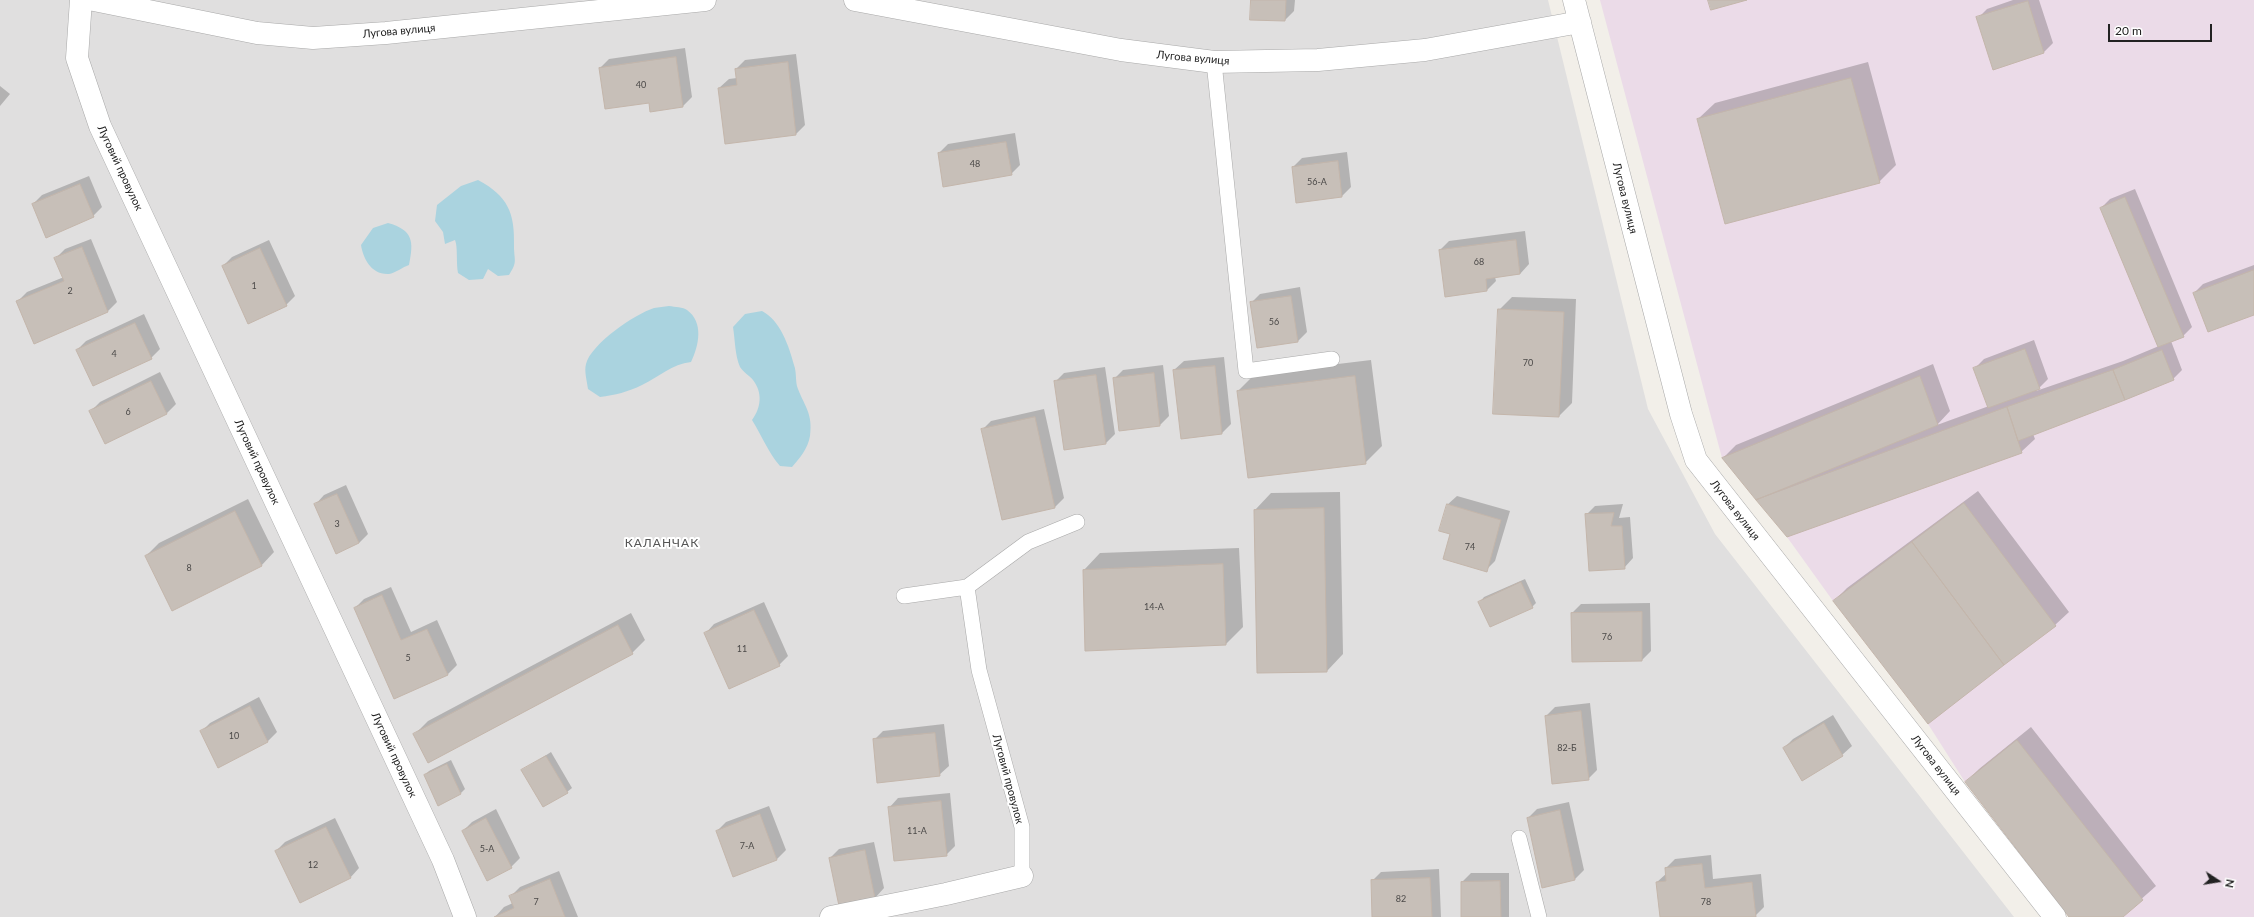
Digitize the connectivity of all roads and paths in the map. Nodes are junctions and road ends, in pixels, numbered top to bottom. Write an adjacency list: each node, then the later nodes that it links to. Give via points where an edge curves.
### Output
1 (81, 0): 14 (street, Луговий провулок, via 77,58 100,126 443,860)
2 (94, 0): 3 (street, Лугова вулиця, via 257,33 313,38 386,33)
3 (705, 0)
4 (855, 0): 7 (street, Лугова вулиця, via 1121,50)
5 (1574, 0): 6 (street, Лугова вулиця)
6 (1580, 22): 7 (street, Лугова вулиця, via 1425,50 1318,60); 17 (street, Лугова вулиця, via 1681,414 1696,460)
7 (1214, 62): 8 (lane, via 1246,371)
8 (1332, 359)
9 (1077, 522): 10 (lane, via 1028,542)
10 (967, 587): 11 (lane); 13 (lane, Луговий провулок, via 979,670 1022,827)
11 (904, 596)
12 (1519, 838): 16 (lane)
13 (1022, 876): 15 (street, Луговий провулок)
14 (465, 917)
15 (831, 917)
16 (1539, 917)
17 (2055, 917)

